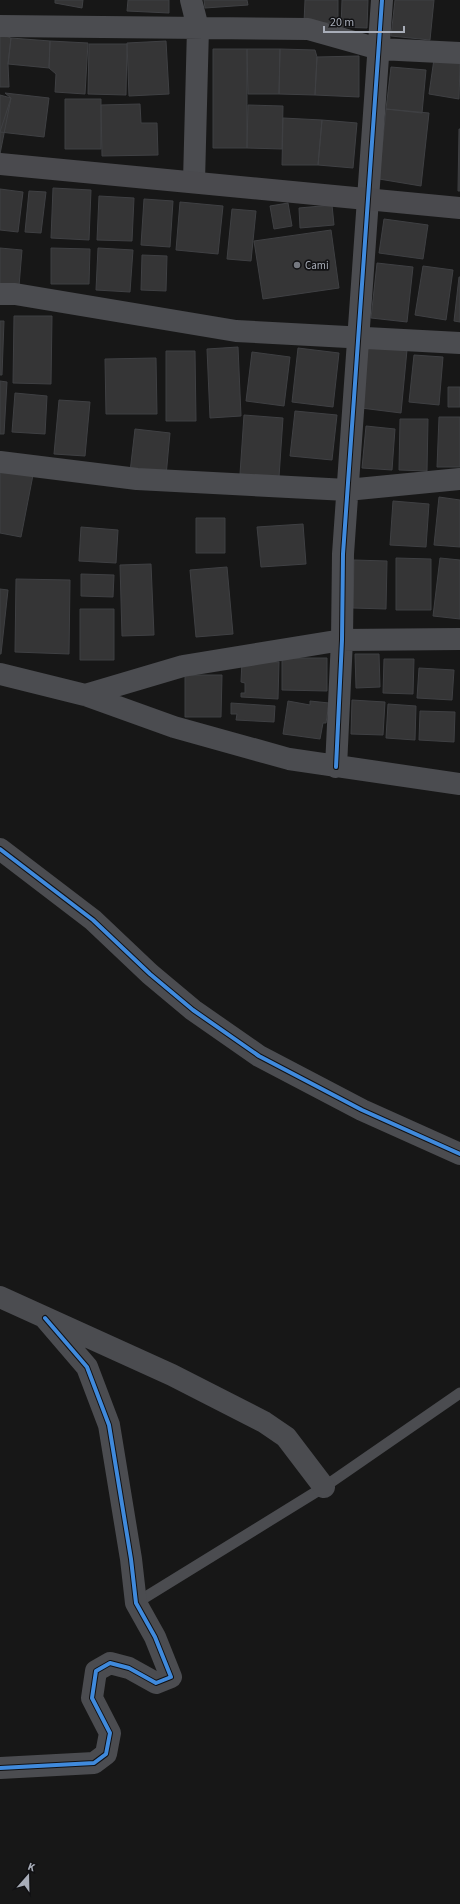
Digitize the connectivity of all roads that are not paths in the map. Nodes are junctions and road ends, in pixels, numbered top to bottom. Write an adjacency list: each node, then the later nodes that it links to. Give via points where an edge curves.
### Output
1 (191, 0): 4 (street)
2 (382, 0): 5 (street)
3 (0, 26): 4 (street)
4 (198, 28): 5 (street, via 308,30); 8 (street)
5 (378, 49): 6 (street); 9 (street)
6 (460, 52)
7 (0, 164): 8 (street)
8 (194, 181): 9 (street)
9 (368, 200): 10 (street); 12 (street)
10 (460, 208)
11 (0, 294): 12 (street, via 15,294 236,331)
12 (359, 339): 13 (street); 16 (street)
13 (460, 343)
14 (0, 462): 16 (street, via 137,479)
15 (460, 479): 16 (street)
16 (347, 490): 17 (street, via 342,554)
17 (342, 640): 18 (street); 20 (street, via 183,666); 21 (street)
18 (460, 640)
19 (0, 674): 20 (street)
20 (85, 695): 21 (street, via 189,731 289,759)
21 (336, 767): 22 (street)
22 (460, 784)
23 (0, 849): 24 (street, via 94,920 150,974 193,1010 259,1056 362,1110)
24 (460, 1154)
25 (0, 1297): 26 (street)
26 (45, 1318): 28 (street, via 172,1375 264,1422 286,1436); 29 (street, via 87,1367 109,1425)
27 (460, 1393): 28 (lane)
28 (324, 1487): 29 (lane)
29 (136, 1603): 30 (street, via 155,1637 171,1677 156,1683 129,1668 110,1663 96,1671 92,1698 110,1733 106,1754 94,1762)
30 (0, 1768)

